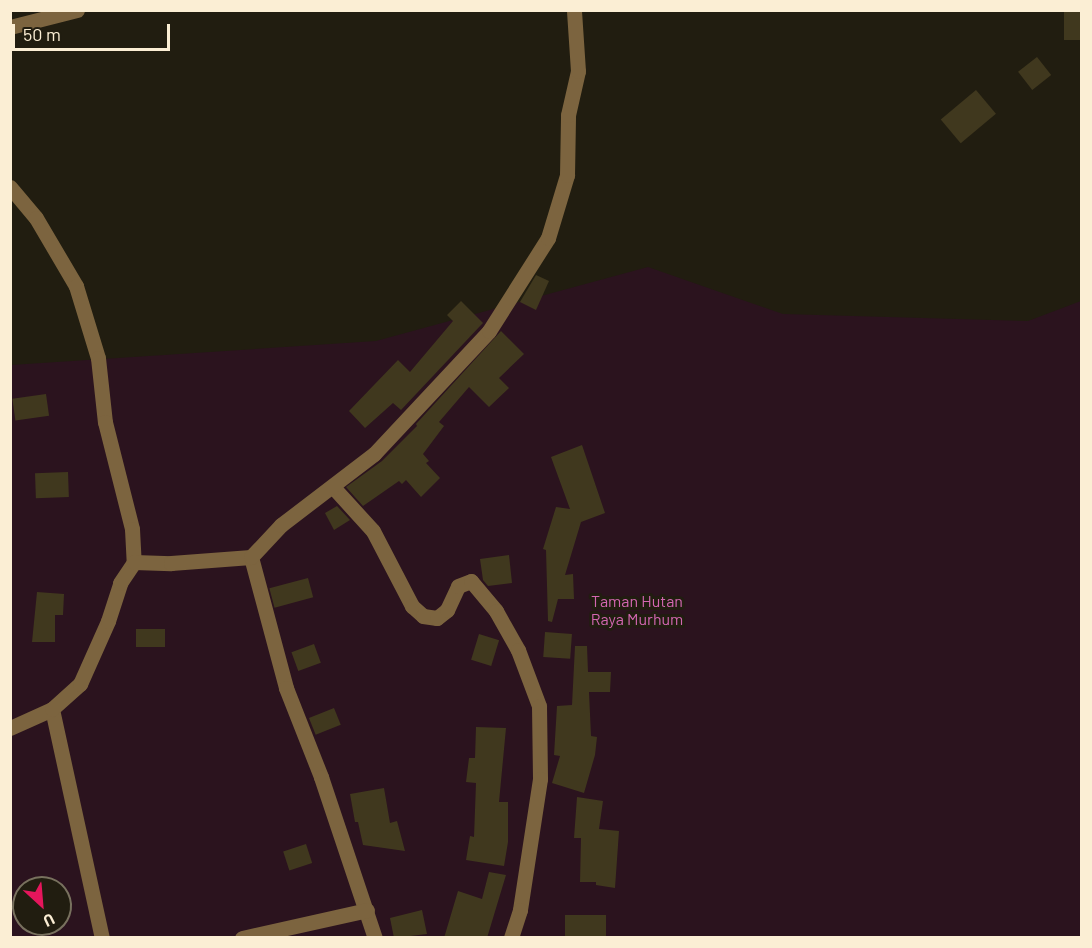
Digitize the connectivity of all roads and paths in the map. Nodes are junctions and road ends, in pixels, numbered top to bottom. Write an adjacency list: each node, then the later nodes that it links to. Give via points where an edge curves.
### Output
1 (77, 10): 3 (street)
2 (574, 10): 5 (street, via 579,71 568,115 567,176 548,238 489,331 374,454)
3 (10, 27)
4 (10, 187): 7 (street, via 36,218 76,286 98,358 105,422 132,529)
5 (333, 487): 6 (street, via 281,525); 14 (street, via 373,531 412,606 423,616 437,618 447,610 458,586 471,581 496,611 518,650 539,706 540,779 520,910)
6 (251, 557): 7 (street); 10 (street, via 286,688)
7 (134, 562): 8 (street, via 120,583 80,684)
8 (52, 709): 9 (street); 11 (street)
9 (10, 728)
10 (367, 910): 12 (street); 13 (street)
11 (102, 938)
12 (242, 938)
13 (375, 938)
14 (511, 938)

